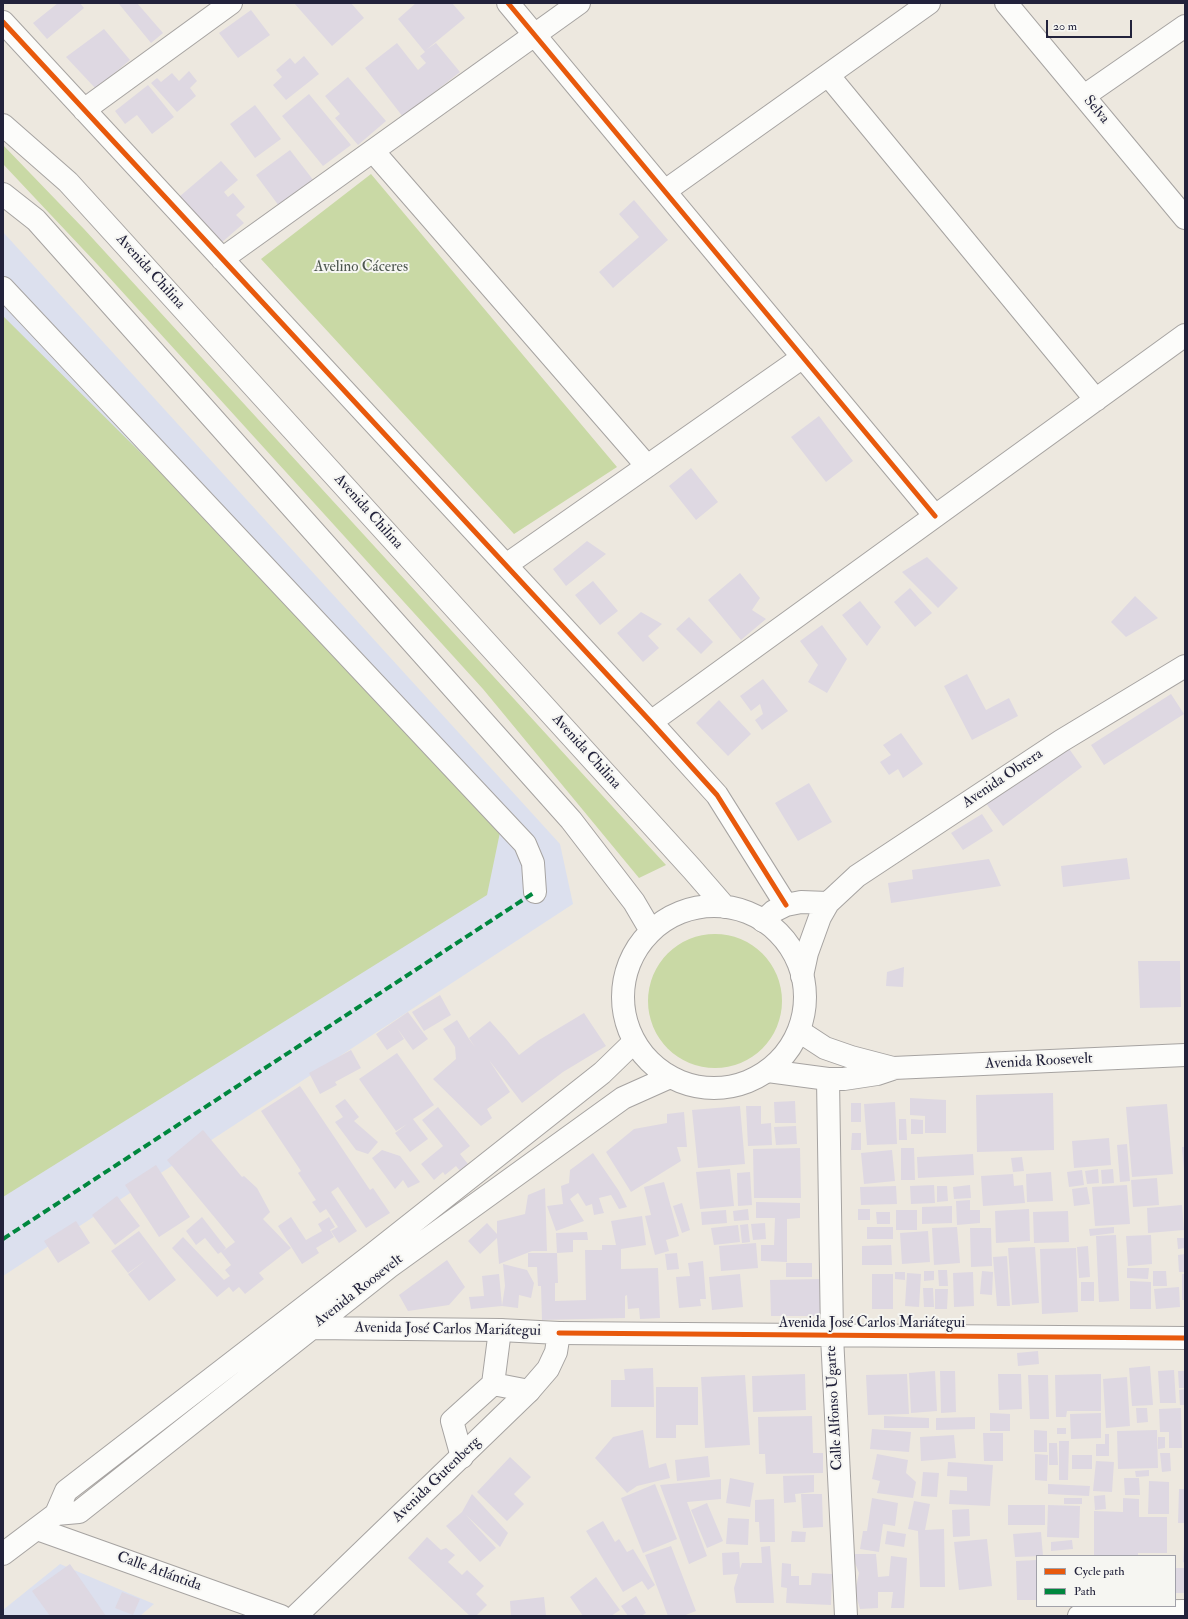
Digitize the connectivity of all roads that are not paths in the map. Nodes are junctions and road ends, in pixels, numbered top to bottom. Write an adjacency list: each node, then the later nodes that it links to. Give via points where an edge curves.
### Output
1 (231, 3): 11 (street)
2 (508, 3): 8 (street)
3 (579, 3): 8 (street)
4 (929, 3): 9 (street)
5 (1006, 3): 10 (street, Selva)
6 (3, 22): 11 (street)
7 (1185, 26): 10 (street)
8 (535, 35): 13 (street); 14 (street)
9 (828, 75): 14 (street); 21 (street)
10 (1084, 96): 16 (street, Selva)
11 (84, 110): 17 (street)
12 (3, 125): 30 (street, Avenida Chilina, via 68,182)
13 (373, 151): 17 (street); 22 (street)
14 (665, 191): 20 (street)
15 (3, 194): 32 (street, via 36,220 566,814 634,902)
16 (1182, 210)
17 (222, 259): 24 (street)
18 (3, 288): 27 (street, via 525,844 533,863)
19 (1185, 335): 21 (street)
20 (803, 357): 22 (street); 23 (street)
21 (1096, 400): 23 (street)
22 (647, 466): 24 (street)
23 (935, 516): 26 (street)
24 (506, 565): 26 (street)
25 (1185, 666): 28 (street, Avenida Obrera, via 1061,741 857,876)
26 (651, 722): 29 (street, via 717,795)
27 (535, 892)
28 (828, 903): 29 (street, via 801,902); 33 (street, Avenida Obrera, via 807,953)
29 (786, 905): 31 (street)
30 (725, 907): 31 (street); 32 (street, via 685,911)
31 (763, 921): 33 (street, via 788,945 797,960)
32 (651, 931): 35 (street, via 638,946 623,983 625,1017)
33 (802, 976): 34 (street, via 805,994)
34 (799, 1031): 37 (street, Avenida Roosevelt, via 825,1048); 38 (street, via 791,1046)
35 (634, 1042): 39 (street, via 649,1062); 49 (street, Avenida Roosevelt, via 602,1073 66,1491)
36 (1185, 1055): 37 (street, Avenida Roosevelt)
37 (893, 1068): 40 (street, Avenida Roosevelt, via 861,1078)
38 (768, 1071): 39 (street, via 737,1085 720,1088 685,1084); 40 (street, Avenida Roosevelt)
39 (670, 1077): 41 (street, Avenida Roosevelt, via 623,1098 389,1266)
40 (828, 1079): 44 (street, Calle Alfonso Ugarte)
41 (312, 1328): 42 (street, Avenida José Carlos Mariátegui); 49 (street, Avenida Roosevelt, via 79,1512)
42 (500, 1330): 43 (street, Avenida José Carlos Mariátegui); 46 (street)
43 (559, 1333): 44 (street, Avenida José Carlos Mariátegui); 47 (street, Avenida Gutenberg, via 556,1352 548,1369)
44 (832, 1336): 45 (street, Avenida José Carlos Mariátegui); 55 (street, Calle Alfonso Ugarte)
45 (1185, 1338)
46 (492, 1384): 47 (street); 48 (street, via 452,1421)
47 (528, 1391): 48 (street, Avenida Gutenberg)
48 (462, 1456): 54 (street, Avenida Gutenberg)
49 (56, 1514): 50 (street, Avenida Roosevelt)
50 (37, 1529): 51 (street, Avenida Roosevelt); 53 (street, Calle Atlántida)
51 (3, 1554)
52 (1185, 1611): 56 (street, via 1087,1612)
53 (281, 1616)
54 (296, 1616)
55 (846, 1616)
56 (1079, 1616)

